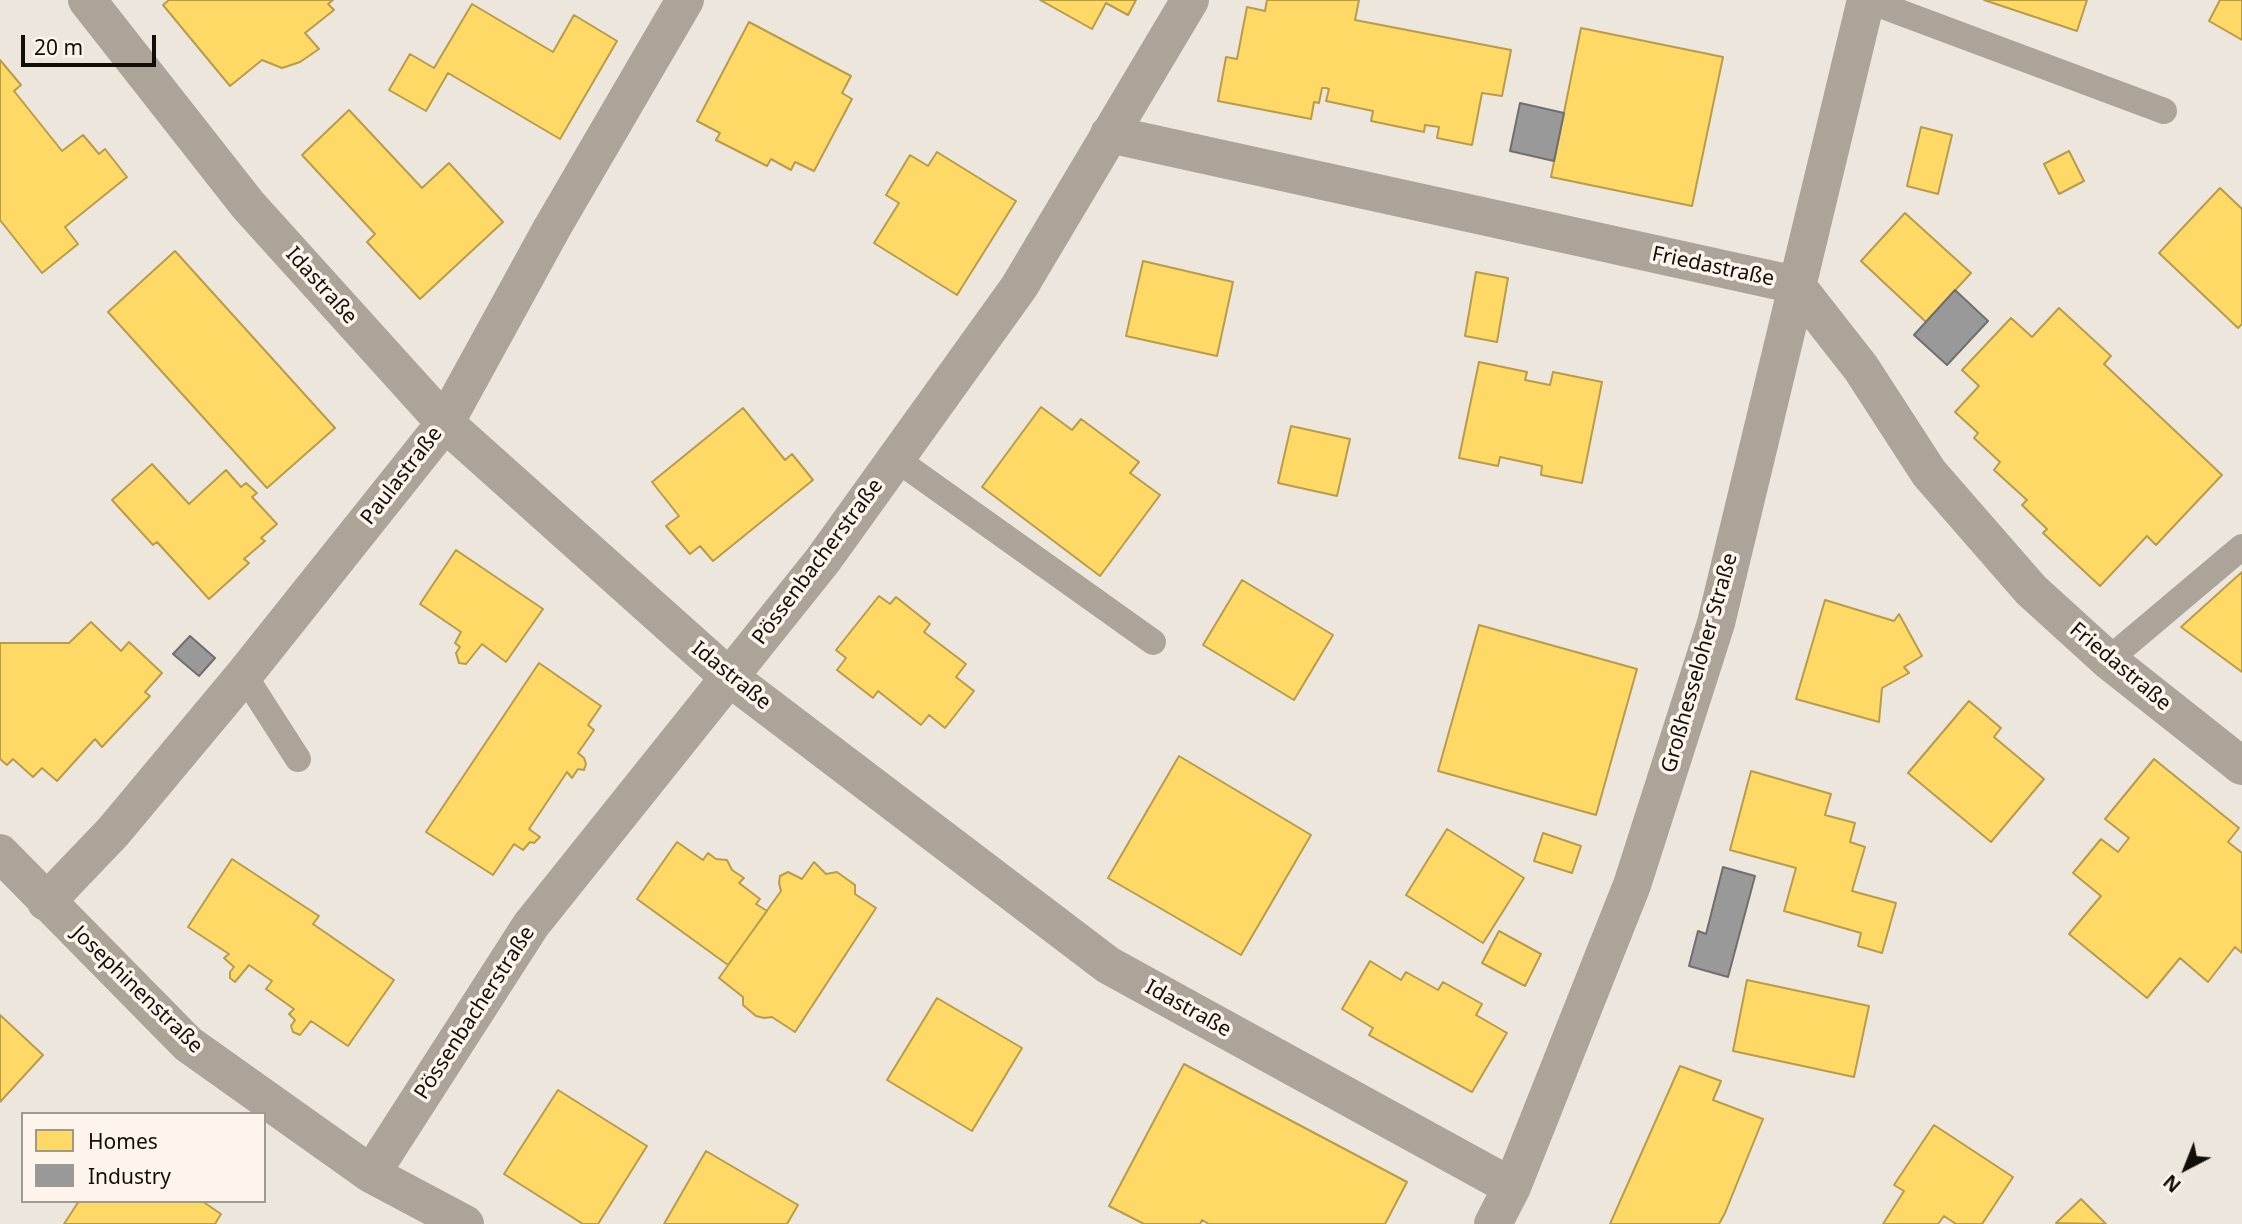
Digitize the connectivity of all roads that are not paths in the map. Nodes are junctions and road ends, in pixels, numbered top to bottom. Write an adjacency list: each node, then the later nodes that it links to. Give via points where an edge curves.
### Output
1 (87, 0): 8 (street, Idastraße, via 248,205)
2 (685, 0): 8 (street, Paulastraße)
3 (1190, 0): 6 (street, Pössenbacherstraße)
4 (1866, 0): 5 (lane); 7 (street, Großhesseloher Straße)
5 (2164, 111)
6 (1108, 134): 7 (street, Friedastraße); 9 (street, Pössenbacherstraße, via 1019,287)
7 (1796, 285): 12 (street, Friedastraße, via 1861,368 1929,473 2031,590); 20 (street, Großhesseloher Straße, via 1716,623 1632,885)
8 (445, 423): 13 (street, Paulastraße); 14 (street, Idastraße)
9 (896, 459): 11 (lane); 14 (street, Pössenbacherstraße, via 823,561)
10 (2242, 547): 12 (lane)
11 (1153, 642)
12 (2108, 660): 16 (street, Friedastraße)
13 (244, 675): 15 (lane); 18 (street, Paulastraße, via 113,832)
14 (729, 677): 19 (street, Pössenbacherstraße, via 531,925); 20 (street, Idastraße, via 1108,965)
15 (298, 759)
16 (2242, 766)
17 (0, 853): 18 (street, Josephinenstraße)
18 (46, 902): 19 (street, Josephinenstraße, via 188,1044)
19 (371, 1174): 21 (street, Josephinenstraße)
20 (1512, 1187): 22 (street, Großhesseloher Straße)
21 (465, 1224)
22 (1493, 1224)

